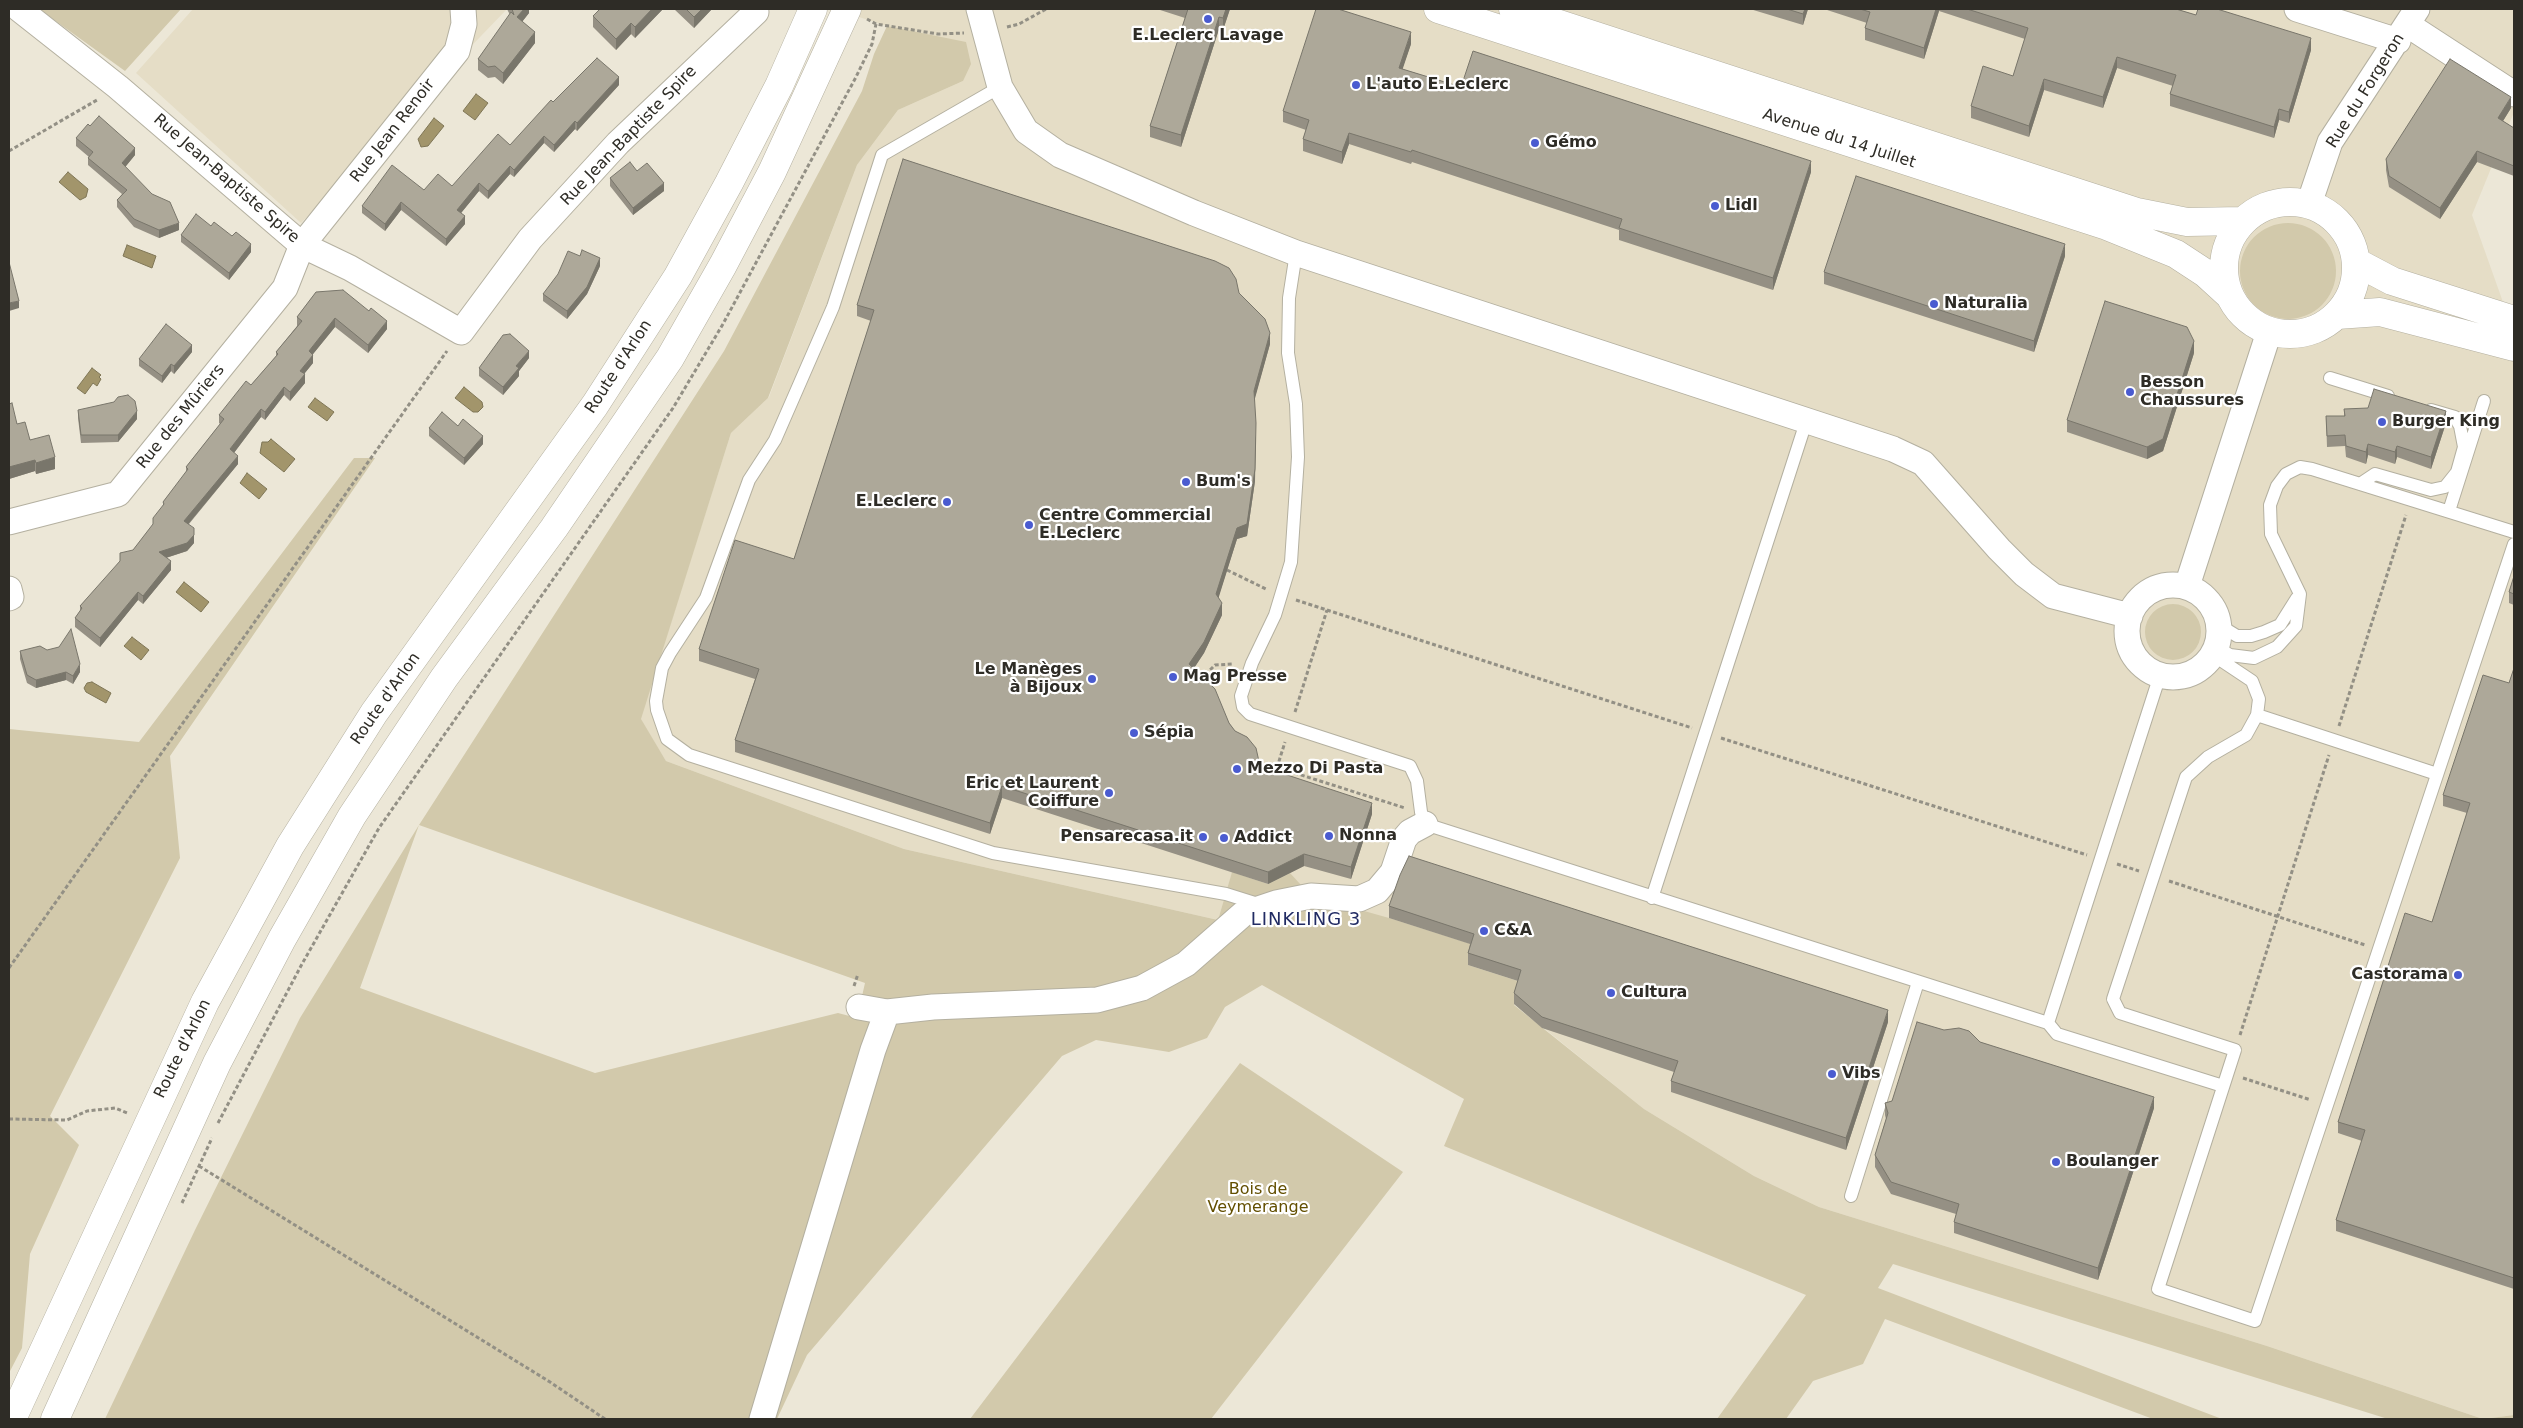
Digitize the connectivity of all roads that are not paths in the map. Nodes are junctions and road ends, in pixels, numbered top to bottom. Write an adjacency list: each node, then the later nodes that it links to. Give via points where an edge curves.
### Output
1 (19, 9): 15 (street, Rue Jean-Baptiste Spire, via 118,87)
2 (463, 9): 15 (street, Rue Jean Renoir, via 464,24 457,50)
3 (813, 9): 51 (main road, Route d'Arlon, via 774,95 678,276 595,405 374,713 290,846 204,1002)
4 (847, 9): 52 (main road, via 772,172 670,358 554,528 444,678 352,816 287,930 217,1063)
5 (979, 9): 11 (street)
6 (1438, 9): 18 (main road, Avenue du 14 Juillet, via 2107,226 2176,254 2205,273)
7 (1513, 9): 14 (main road, Avenue du 14 Juillet, via 2137,212 2187,222)
8 (2297, 9): 10 (street)
9 (756, 12): 15 (street, Rue Jean-Baptiste Spire, via 618,143 536,232 461,332 350,268)
10 (2407, 25): 12 (street); 13 (street, Rue du Forgeron, via 2330,142)
11 (1000, 87): 16 (street, via 1026,131 1060,155); 44 (lane, via 882,155 833,307 775,440 749,480 706,598 662,668 657,710 667,739 689,756 993,853 1226,894)
12 (2514, 94)
13 (2309, 204): 14 (main road, via 2273,203 2256,210); 17 (main road, via 2327,212 2341,226 2351,243)
14 (2242, 222): 18 (main road, via 2230,237 2224,256)
15 (302, 245): 30 (street, Rue des Mûriers, via 285,288 118,494)
16 (1296, 253): 27 (street); 42 (lane, via 1289,298 1288,353 1296,404 1298,457 1291,562 1282,596 1241,696 1243,707 1250,714 1410,766 1418,781)
17 (2356, 262): 19 (main road, via 2355,281); 20 (main road, via 2392,281)
18 (2228, 294): 21 (main road, via 2252,323)
19 (2337, 315): 21 (main road, via 2305,333); 22 (main road, via 2380,312)
20 (2514, 320)
21 (2269, 332): 33 (street)
22 (2514, 347)
23 (2330, 378): 24 (lane)
24 (2399, 400)
25 (2484, 401): 29 (lane)
26 (2417, 405): 28 (lane, via 2454,417 2460,426 2464,447 2457,472 2445,487 2431,490 2375,474)
27 (1807, 419): 37 (street, via 1923,463 1999,549 2052,596); 43 (lane)
28 (2360, 484): 29 (lane); 35 (lane, via 2300,467 2286,474 2277,486 2270,505 2271,534)
29 (2449, 511): 31 (lane)
30 (9, 522)
31 (2514, 532)
32 (2514, 544): 41 (lane)
33 (2187, 586): 37 (street, via 2163,586 2152,590 2142,596); 38 (street, via 2199,592 2216,612)
34 (9, 588): 36 (street)
35 (2300, 594): 38 (lane, via 2280,626); 38 (lane, via 2303,624 2296,626 2277,647 2254,658 2230,655)
36 (9, 598)
37 (2130, 616): 39 (street, via 2128,638 2136,658)
38 (2216, 642): 39 (street, via 2202,666 2190,674); 40 (lane, via 2252,681 2259,699)
39 (2160, 675): 48 (lane)
40 (2257, 715): 41 (lane); 49 (lane, via 2246,735 2208,757 2186,777 2114,999 2120,1013 2235,1050)
41 (2437, 774): 49 (lane, via 2254,1321 2158,1289)
42 (1423, 818): 43 (lane); 44 (street, via 1404,839 1393,872 1377,891 1359,899 1311,896)
43 (1652, 898): 45 (lane)
44 (1265, 906): 47 (street, via 1243,914 1186,964 1142,988 1098,1000)
45 (1918, 982): 48 (lane); 50 (lane)
46 (860, 1007): 47 (street)
47 (887, 1012): 53 (street)
48 (2048, 1023): 49 (lane, via 2057,1034)
49 (2226, 1080)
50 (1851, 1196)
51 (12, 1419)
52 (54, 1419)
53 (762, 1419)

